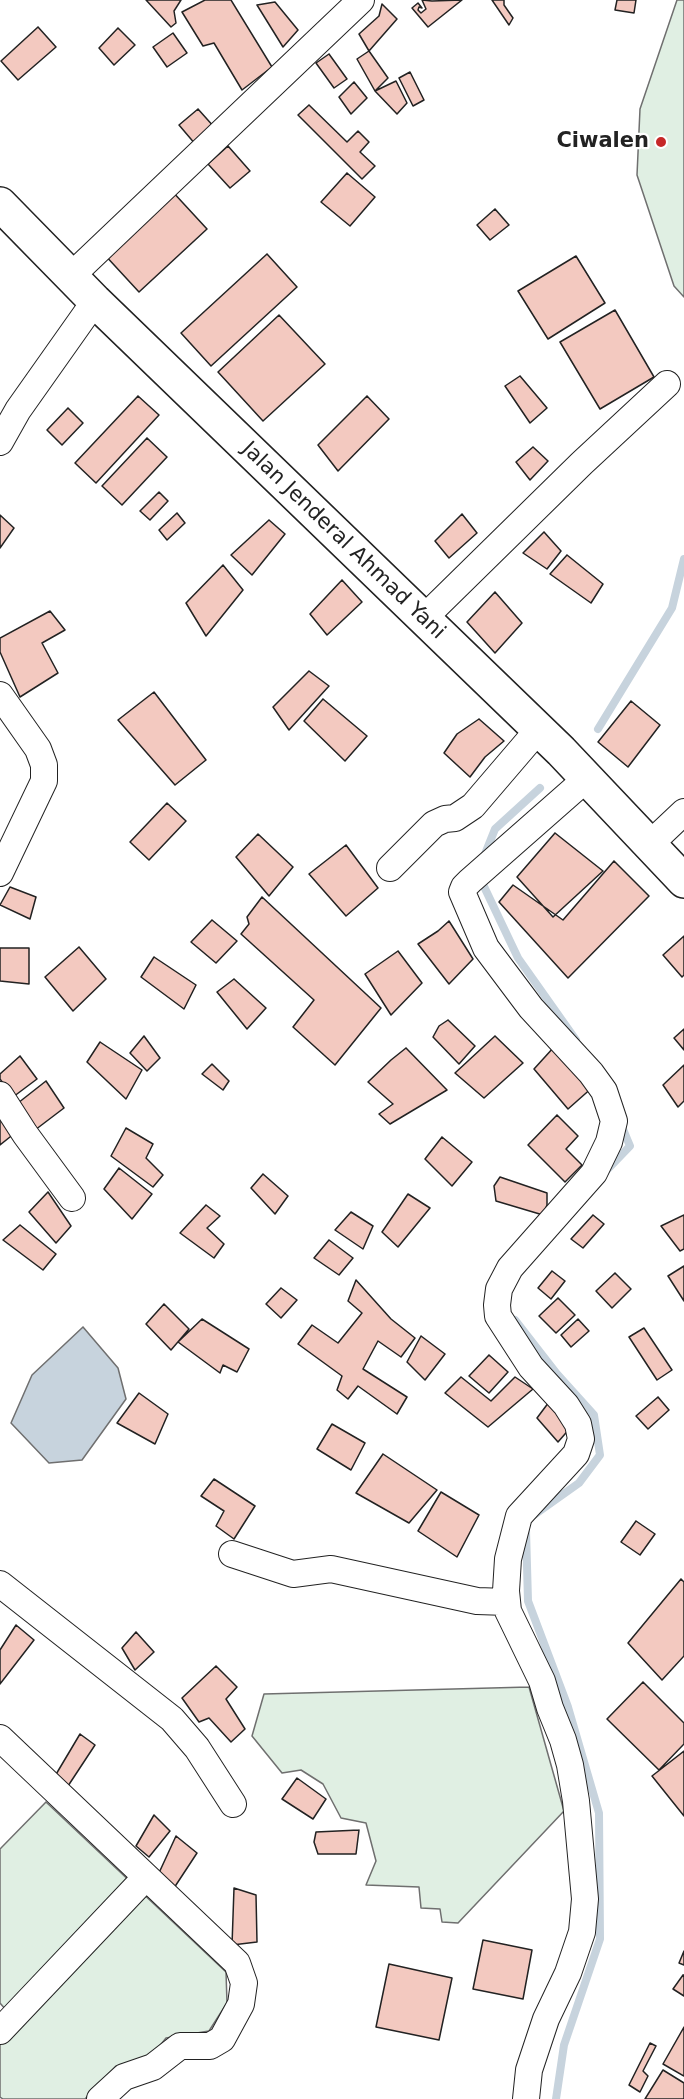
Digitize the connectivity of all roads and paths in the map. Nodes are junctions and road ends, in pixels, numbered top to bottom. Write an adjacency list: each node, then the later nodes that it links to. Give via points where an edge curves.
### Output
1 (361, 0): 3 (street)
2 (0, 204): 3 (main road, Jalan Jenderal Ahmad Yani)
3 (71, 276): 4 (main road, Jalan Jenderal Ahmad Yani)
4 (95, 301): 6 (street); 7 (main road, Jalan Jenderal Ahmad Yani)
5 (667, 384): 7 (street)
6 (0, 442)
7 (423, 619): 9 (main road, Jalan Jenderal Ahmad Yani)
8 (0, 695): 14 (street, via 38,749 44,765 44,781)
9 (540, 731): 10 (main road, Jalan Jenderal Ahmad Yani); 13 (street, via 473,806 455,818 434,824)
10 (585, 777): 12 (main road, Jalan Jenderal Ahmad Yani); 20 (street, via 462,892 486,948 531,1008 591,1073 604,1091 614,1121 594,1173 510,1268 499,1289 498,1316 531,1367 566,1405 578,1424 581,1439 576,1454 519,1516 507,1558)
11 (684, 812): 12 (street)
12 (649, 845): 15 (main road, Jalan Jenderal Ahmad Yani)
13 (390, 868)
14 (0, 873)
15 (684, 881)
16 (0, 1095): 17 (street)
17 (72, 1198)
18 (232, 1554): 20 (street, via 293,1574 331,1569 477,1601)
19 (0, 1584): 22 (street, via 172,1719 197,1748)
20 (507, 1602): 26 (street, via 563,1740 576,1801 585,1899 582,1932 546,2019 529,2070)
21 (0, 1738): 23 (street)
22 (232, 1804)
23 (146, 1878): 24 (street); 25 (street, via 237,1963 244,1983 241,2004 222,2039 210,2046 180,2046 153,2067 124,2078)
24 (0, 2031)
25 (100, 2099)
26 (526, 2099)

